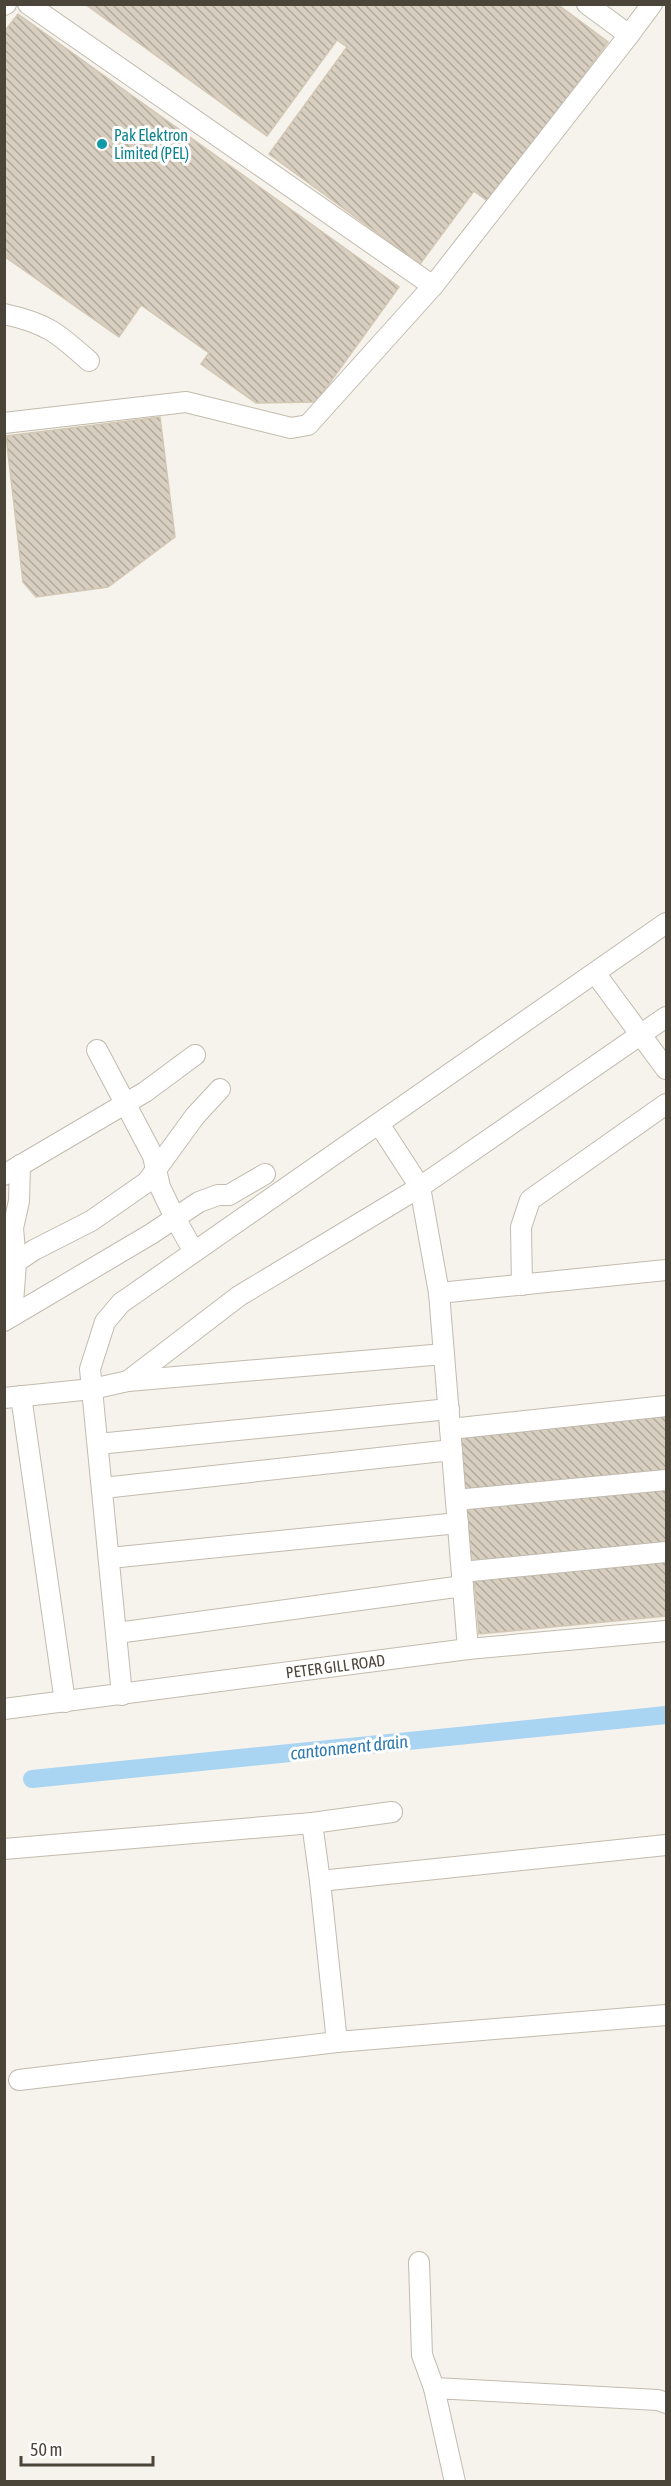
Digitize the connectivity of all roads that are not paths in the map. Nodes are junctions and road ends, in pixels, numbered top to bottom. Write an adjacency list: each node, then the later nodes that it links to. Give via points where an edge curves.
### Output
1 (28, 4): 5 (street)
2 (587, 4): 4 (street)
3 (652, 4): 4 (street)
4 (629, 34): 5 (street)
5 (433, 286): 8 (street, via 308,425 291,428 186,402)
6 (4, 314): 7 (street, via 41,324 59,334)
7 (89, 361)
8 (4, 423)
9 (666, 923): 10 (street)
10 (595, 973): 12 (street); 19 (street)
11 (666, 1017): 12 (street)
12 (642, 1034): 15 (street); 23 (street)
13 (97, 1050): 17 (street)
14 (195, 1055): 17 (street)
15 (666, 1069)
16 (220, 1089): 21 (street)
17 (126, 1103): 20 (street); 21 (street, via 153,1156)
18 (666, 1104): 28 (street, via 530,1200 521,1227)
19 (379, 1124): 23 (street); 25 (street)
20 (12, 1170): 26 (street, via 19,1200)
21 (155, 1171): 24 (street); 26 (street, via 147,1182 91,1221)
22 (265, 1174): 24 (street, via 229,1195 199,1202)
23 (420, 1187): 29 (street); 32 (street, via 239,1296)
24 (175, 1218): 25 (street); 30 (street)
25 (194, 1252): 33 (street, via 121,1303 105,1322 90,1369)
26 (10, 1267): 30 (street)
27 (666, 1270): 28 (street)
28 (522, 1285): 29 (street)
29 (439, 1293): 31 (street)
30 (8, 1318)
31 (444, 1354): 32 (street); 36 (street)
32 (128, 1381): 33 (street)
33 (92, 1389): 34 (street); 37 (street)
34 (13, 1397): 50 (street)
35 (666, 1406): 36 (street)
36 (450, 1419): 37 (street); 38 (street)
37 (98, 1444): 40 (street)
38 (452, 1450): 40 (street); 41 (street)
39 (666, 1480): 41 (street)
40 (103, 1488): 44 (street)
41 (456, 1500): 42 (street)
42 (458, 1523): 44 (street); 45 (street)
43 (666, 1552): 45 (street)
44 (110, 1558): 47 (street)
45 (463, 1579): 47 (street); 48 (street)
46 (666, 1631): 48 (street, PETER GILL ROAD)
47 (117, 1633): 49 (street)
48 (468, 1649): 49 (street, PETER GILL ROAD)
49 (122, 1695): 50 (street, PETER GILL ROAD)
50 (65, 1702): 51 (street, PETER GILL ROAD)
51 (4, 1709)
52 (392, 1812): 53 (street)
53 (312, 1823): 55 (street); 56 (street)
54 (666, 1845): 56 (street)
55 (4, 1850)
56 (320, 1881): 58 (street)
57 (666, 2014): 58 (street)
58 (337, 2042): 59 (street)
59 (19, 2080)
60 (419, 2262): 61 (street, via 422,2355)
61 (434, 2388): 62 (street); 63 (street)
62 (666, 2403)
63 (455, 2481)

